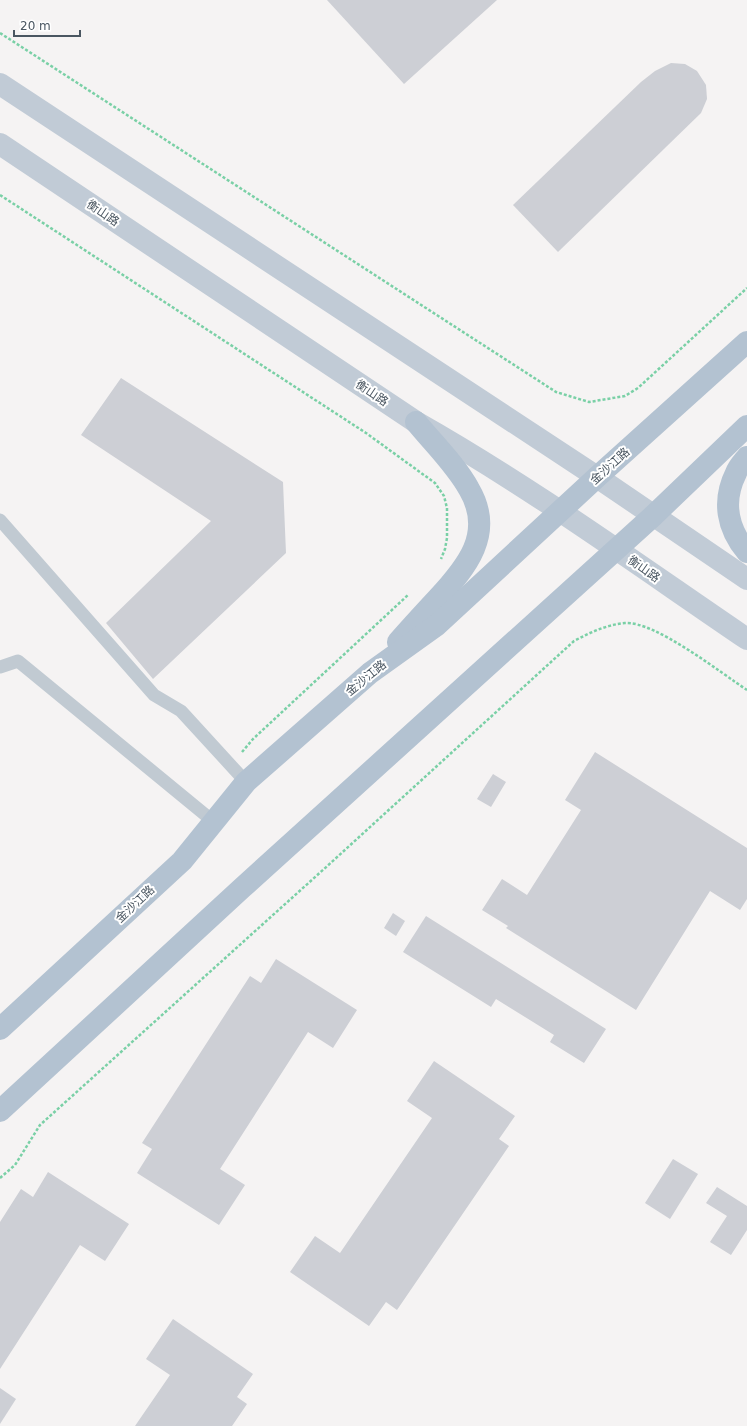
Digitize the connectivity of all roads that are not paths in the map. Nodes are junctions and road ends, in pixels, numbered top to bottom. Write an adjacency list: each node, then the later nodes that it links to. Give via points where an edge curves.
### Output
1 (0, 84): 7 (main road)
2 (0, 144): 4 (main road, 衡山路)
3 (747, 342): 7 (main road, 金沙江路)
4 (416, 422): 8 (main road, 衡山路); 16 (main road, via 469,489 480,515 480,527 476,545 453,582)
5 (747, 426): 9 (main road)
6 (747, 457): 12 (main road, via 736,472 727,499 734,532)
7 (597, 478): 8 (main road, 金沙江路); 9 (main road)
8 (561, 511): 11 (main road, 衡山路); 16 (main road, 金沙江路, via 437,625)
9 (653, 516): 11 (main road); 13 (main road)
10 (0, 520): 17 (lane, via 154,695 181,711)
11 (616, 549): 14 (main road, 衡山路); 20 (main road)
12 (747, 552)
13 (747, 579)
14 (747, 639)
15 (0, 667): 18 (lane, via 18,661)
16 (370, 673): 17 (main road, 金沙江路)
17 (246, 782): 18 (main road, 金沙江路)
18 (214, 822): 19 (main road, 金沙江路, via 182,861)
19 (0, 1029)
20 (0, 1111)

